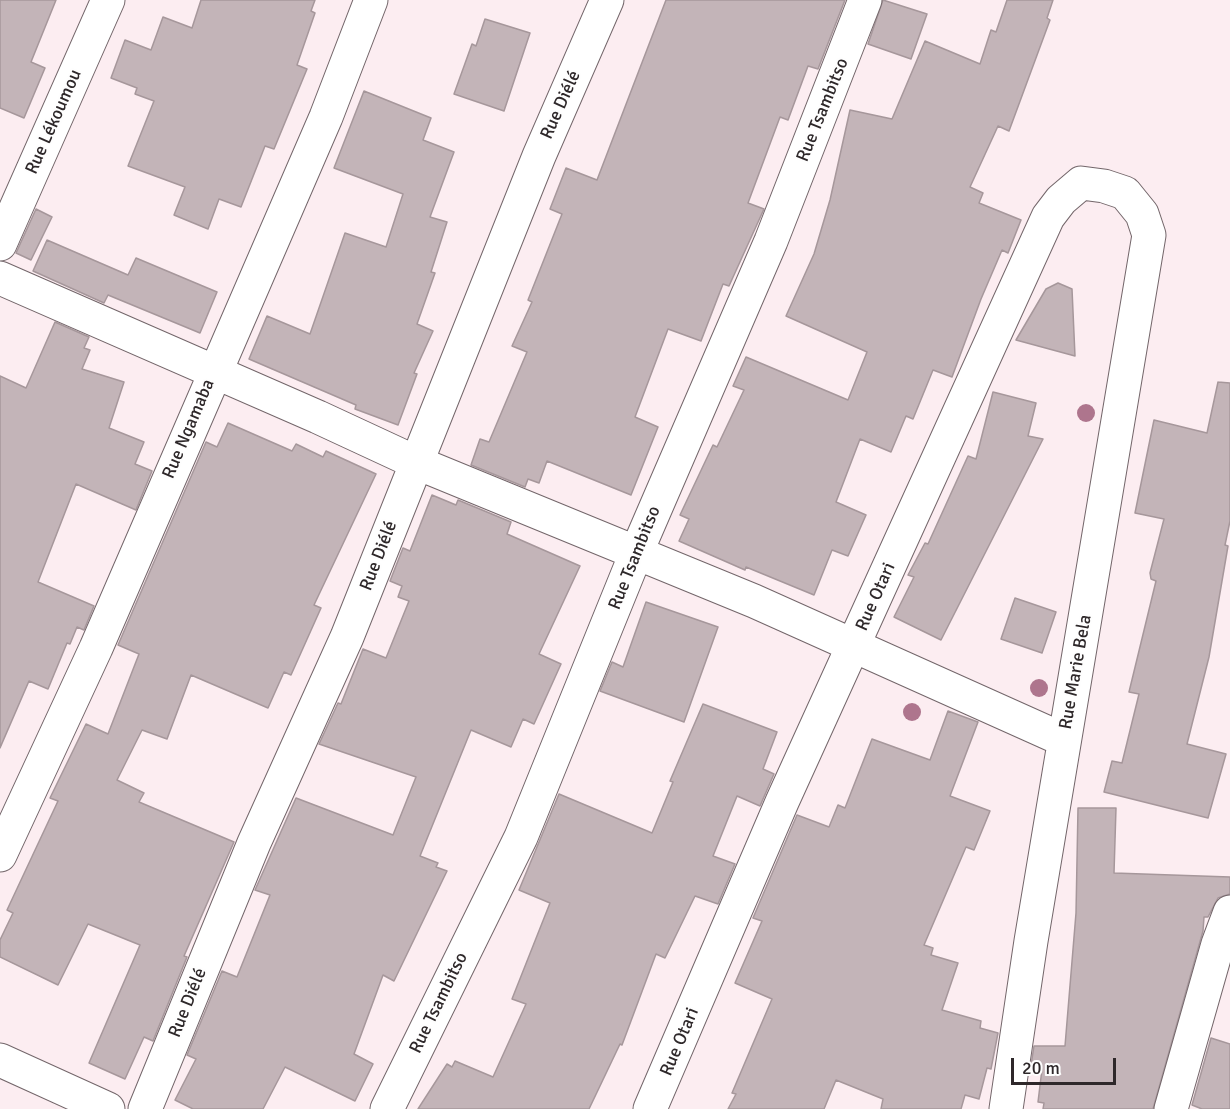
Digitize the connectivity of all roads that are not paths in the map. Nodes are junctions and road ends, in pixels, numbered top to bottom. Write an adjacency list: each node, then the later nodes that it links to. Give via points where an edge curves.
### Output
1 (108, 0): 6 (street, Rue Lékoumou)
2 (371, 0): 8 (street, Rue Ngamaba, via 326,117)
3 (607, 0): 9 (street, Rue Diélé)
4 (865, 0): 10 (street, Rue Tsambitso, via 771,241)
5 (1149, 235): 11 (street, Rue Otari, via 1142,214 1125,193 1104,186 1082,183 1048,217); 12 (street, Rue Marie Bela)
6 (0, 244)
7 (0, 278): 8 (street)
8 (213, 372): 9 (street); 13 (street, Rue Ngamaba, via 96,648)
9 (415, 462): 10 (street); 17 (street, Rue Diélé, via 347,637 254,843)
10 (637, 551): 11 (street); 18 (street, Rue Tsambitso, via 521,837)
11 (853, 646): 12 (street); 19 (street, Rue Otari)
12 (1064, 740): 20 (street, Rue Marie Bela)
13 (0, 855)
14 (1230, 912): 21 (street)
15 (0, 1060): 16 (street)
16 (108, 1109)
17 (145, 1109)
18 (387, 1109)
19 (650, 1109)
20 (1006, 1109)
21 (1171, 1109)

